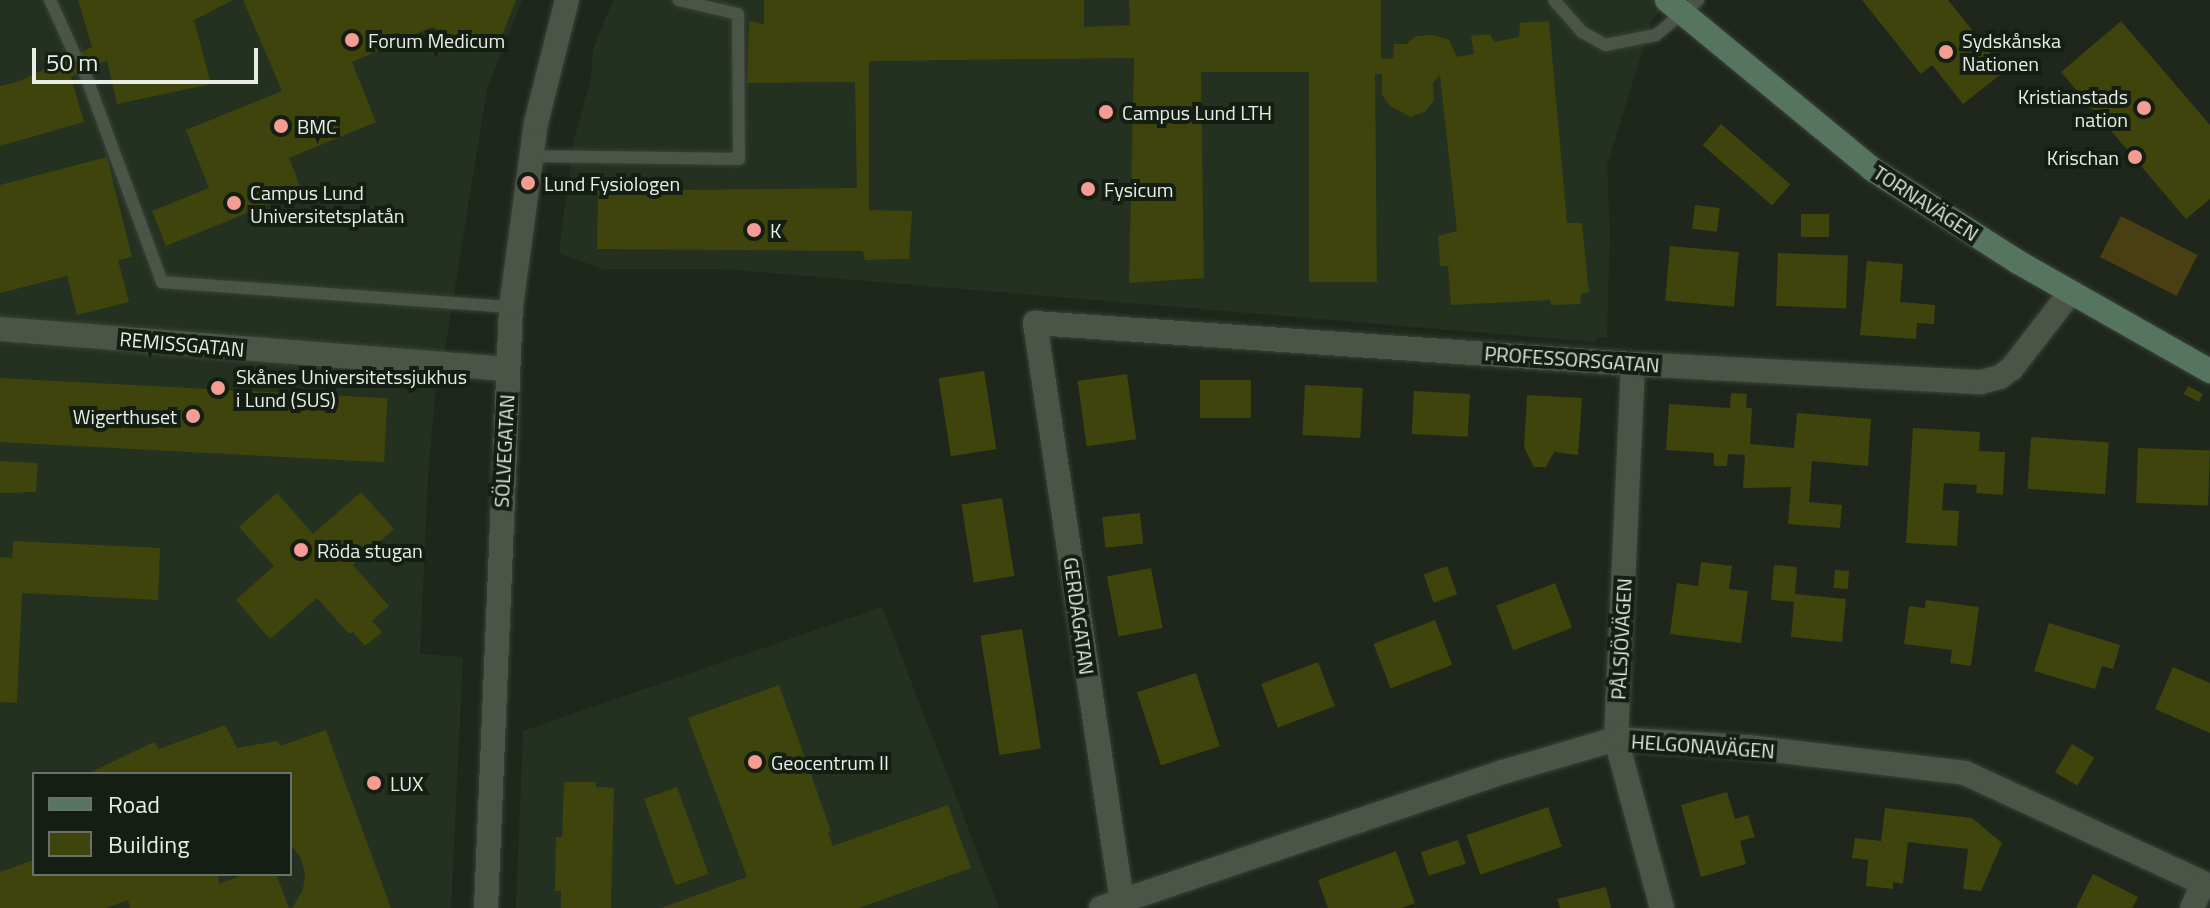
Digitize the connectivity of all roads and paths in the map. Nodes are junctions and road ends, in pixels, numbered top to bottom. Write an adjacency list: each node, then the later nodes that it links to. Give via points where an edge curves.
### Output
1 (50, 0): 8 (lane)
2 (567, 0): 10 (street, SÖLVEGATAN)
3 (679, 0): 7 (lane)
4 (737, 0): 7 (lane)
5 (1554, 0): 6 (lane, via 1582,32 1605,45 1642,40)
6 (1683, 5): 11 (main road, TORNAVÄGEN, via 1872,169)
7 (738, 14): 10 (lane, via 739,159)
8 (75, 55)
9 (84, 71): 12 (lane, via 162,282)
10 (532, 156): 12 (street, SÖLVEGATAN)
11 (2070, 293): 15 (street, PROFESSORSGATAN, via 2012,368 1981,382); 17 (main road, TORNAVÄGEN)
12 (511, 307): 16 (street, SÖLVEGATAN)
13 (1035, 323): 15 (street, PROFESSORSGATAN); 20 (street, GERDAGATAN)
14 (0, 329): 16 (street, REMISSGATAN)
15 (1633, 364): 18 (street, PÅLSJÖVÄGEN)
16 (507, 369): 21 (street, SÖLVEGATAN)
17 (2210, 371)
18 (1616, 739): 19 (street, HELGONAVÄGEN, via 1748,747 1965,773); 20 (street, HELGONAVÄGEN, via 1503,772); 22 (street, PÅLSJÖVÄGEN)
19 (2207, 884): 23 (street)
20 (1115, 905)
21 (486, 908)
22 (1662, 908)
23 (2192, 908)

